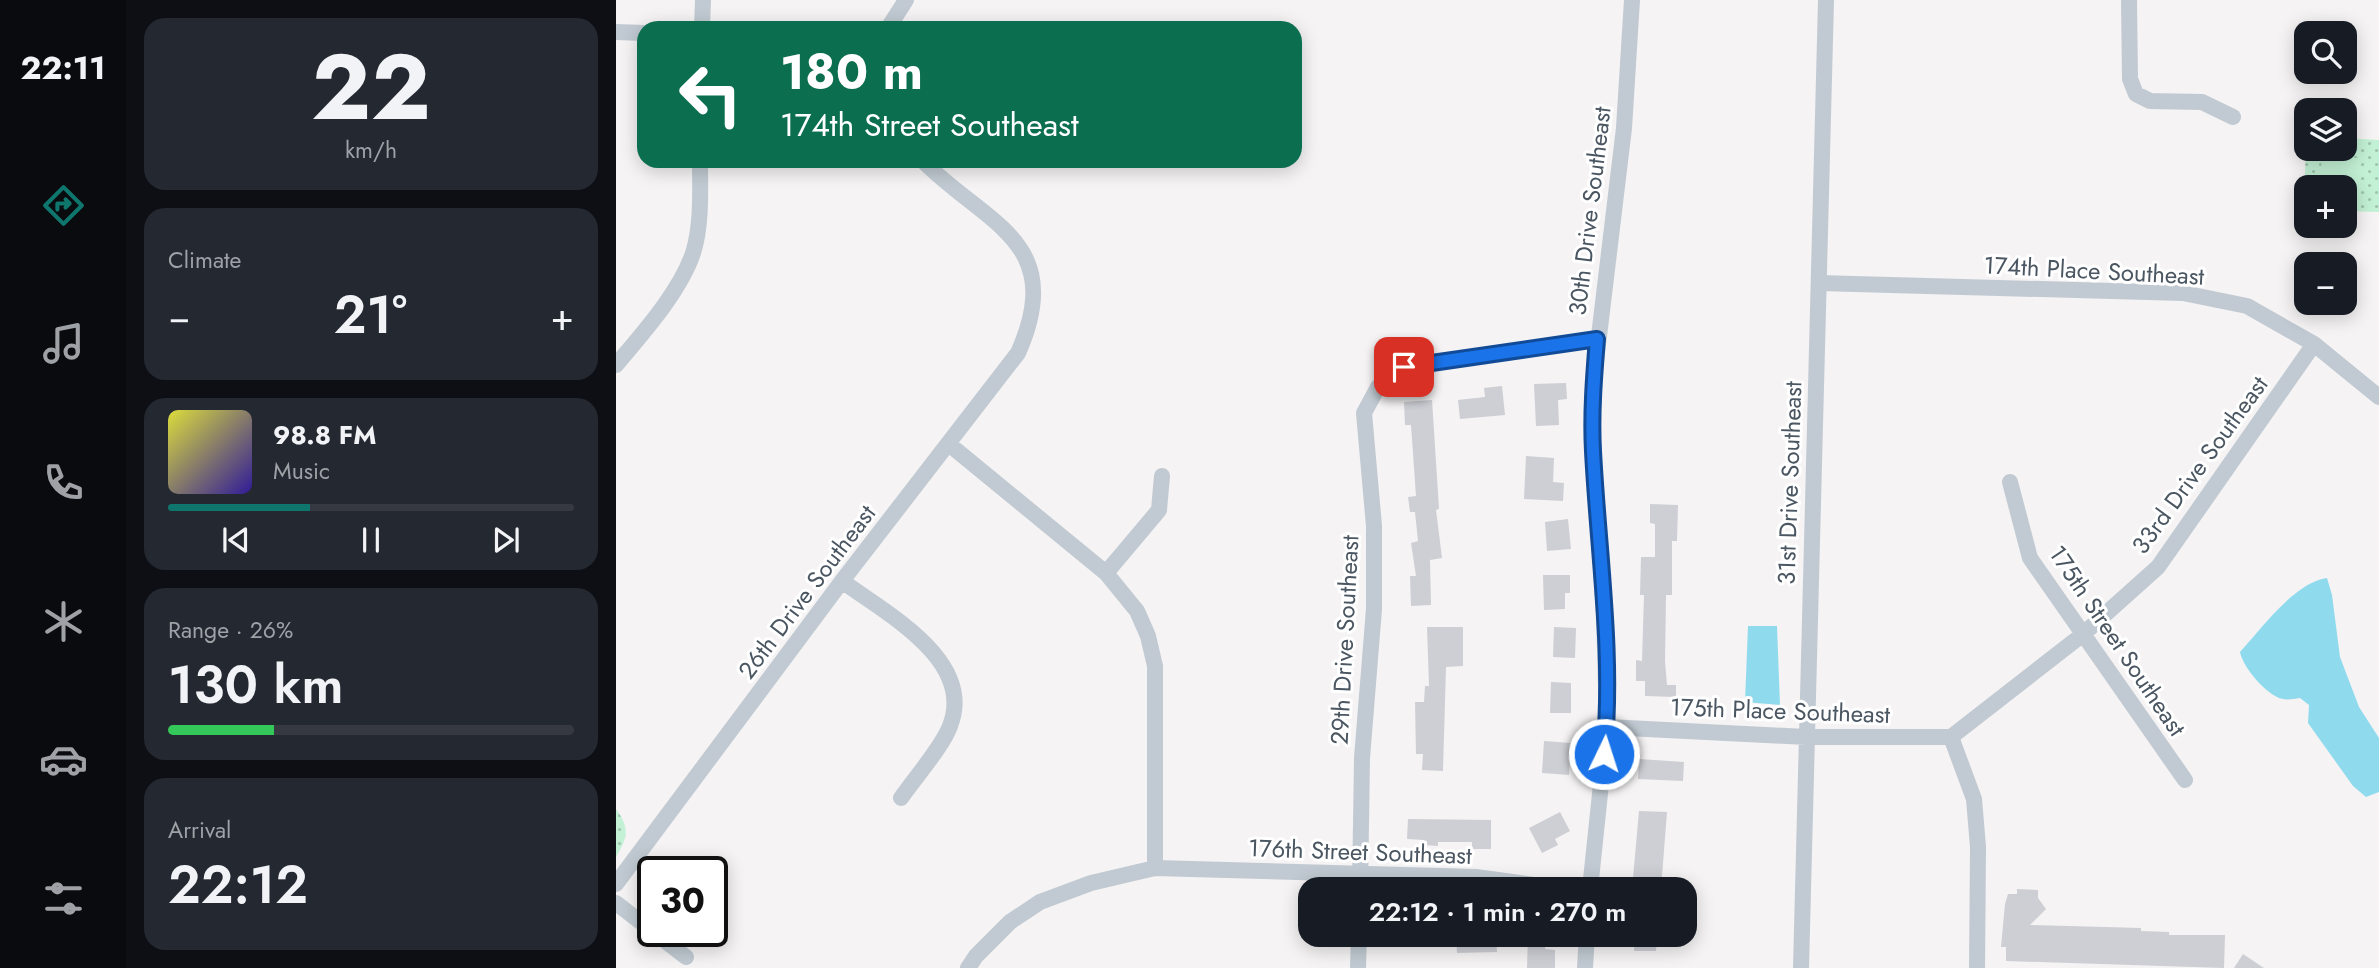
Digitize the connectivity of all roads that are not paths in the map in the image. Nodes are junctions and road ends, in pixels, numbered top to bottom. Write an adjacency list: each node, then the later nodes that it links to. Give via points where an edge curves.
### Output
1 (703, 0): 6 (street)
2 (906, 0): 7 (street)
3 (1632, 0): 14 (street, 30th Drive Southeast, via 1624,128)
4 (1826, 0): 13 (street, 31st Drive Southeast)
5 (2129, 0): 10 (street, via 2130,79 2136,94 2150,101 2202,102)
6 (702, 21)
7 (892, 21)
8 (616, 32): 9 (street)
9 (637, 33)
10 (2233, 117)
11 (700, 168): 16 (street, via 693,253 662,310)
12 (932, 168): 18 (street, 26th Drive Southeast, via 994,217 1022,250 1031,278 1031,326 1018,353)
13 (1819, 283): 15 (street, 174th Place Southeast, via 2183,293 2247,306); 25 (street, 31st Drive Southeast)
14 (1597, 339): 24 (street, 30th Drive Southeast, via 1593,448); 30 (street, 29th Drive Southeast, via 1404,367 1377,387 1364,414 1374,526 1374,609 1362,758)
15 (2314, 344): 17 (street, 174th Place Southeast); 23 (street, 33rd Drive Southeast, via 2158,567)
16 (616, 365)
17 (2379, 397)
18 (950, 445): 21 (street); 22 (street, 26th Drive Southeast)
19 (1162, 476): 21 (street, via 1159,510)
20 (2010, 482): 23 (street, 175th Street Southeast, via 2030,558)
21 (1106, 573): 29 (street, via 1137,611 1155,666)
22 (842, 582): 28 (street, via 932,649 949,674 954,699 950,726); 33 (street, 26th Drive Southeast)
23 (2082, 635): 26 (street, 33rd Drive Southeast); 27 (street, 175th Street Southeast)
24 (1607, 727): 25 (street, 175th Place Southeast); 31 (street, 30th Drive Southeast)
25 (1806, 737): 26 (street, 175th Place Southeast); 41 (street, 31st Drive Southeast)
26 (1951, 737): 42 (street, via 1974,799)
27 (2185, 780)
28 (901, 798)
29 (1155, 868): 32 (street, 176th Street Southeast); 38 (street, 176th Street Southeast, via 1091,883 1040,902 1010,922)
30 (1360, 877)
31 (1591, 877)
32 (1298, 878)
33 (616, 884)
34 (616, 903): 37 (street)
35 (1359, 947): 39 (street)
36 (1586, 947): 40 (street)
37 (686, 957)
38 (968, 968)
39 (1359, 968)
40 (1585, 968)
41 (1801, 968)
42 (1977, 968)

